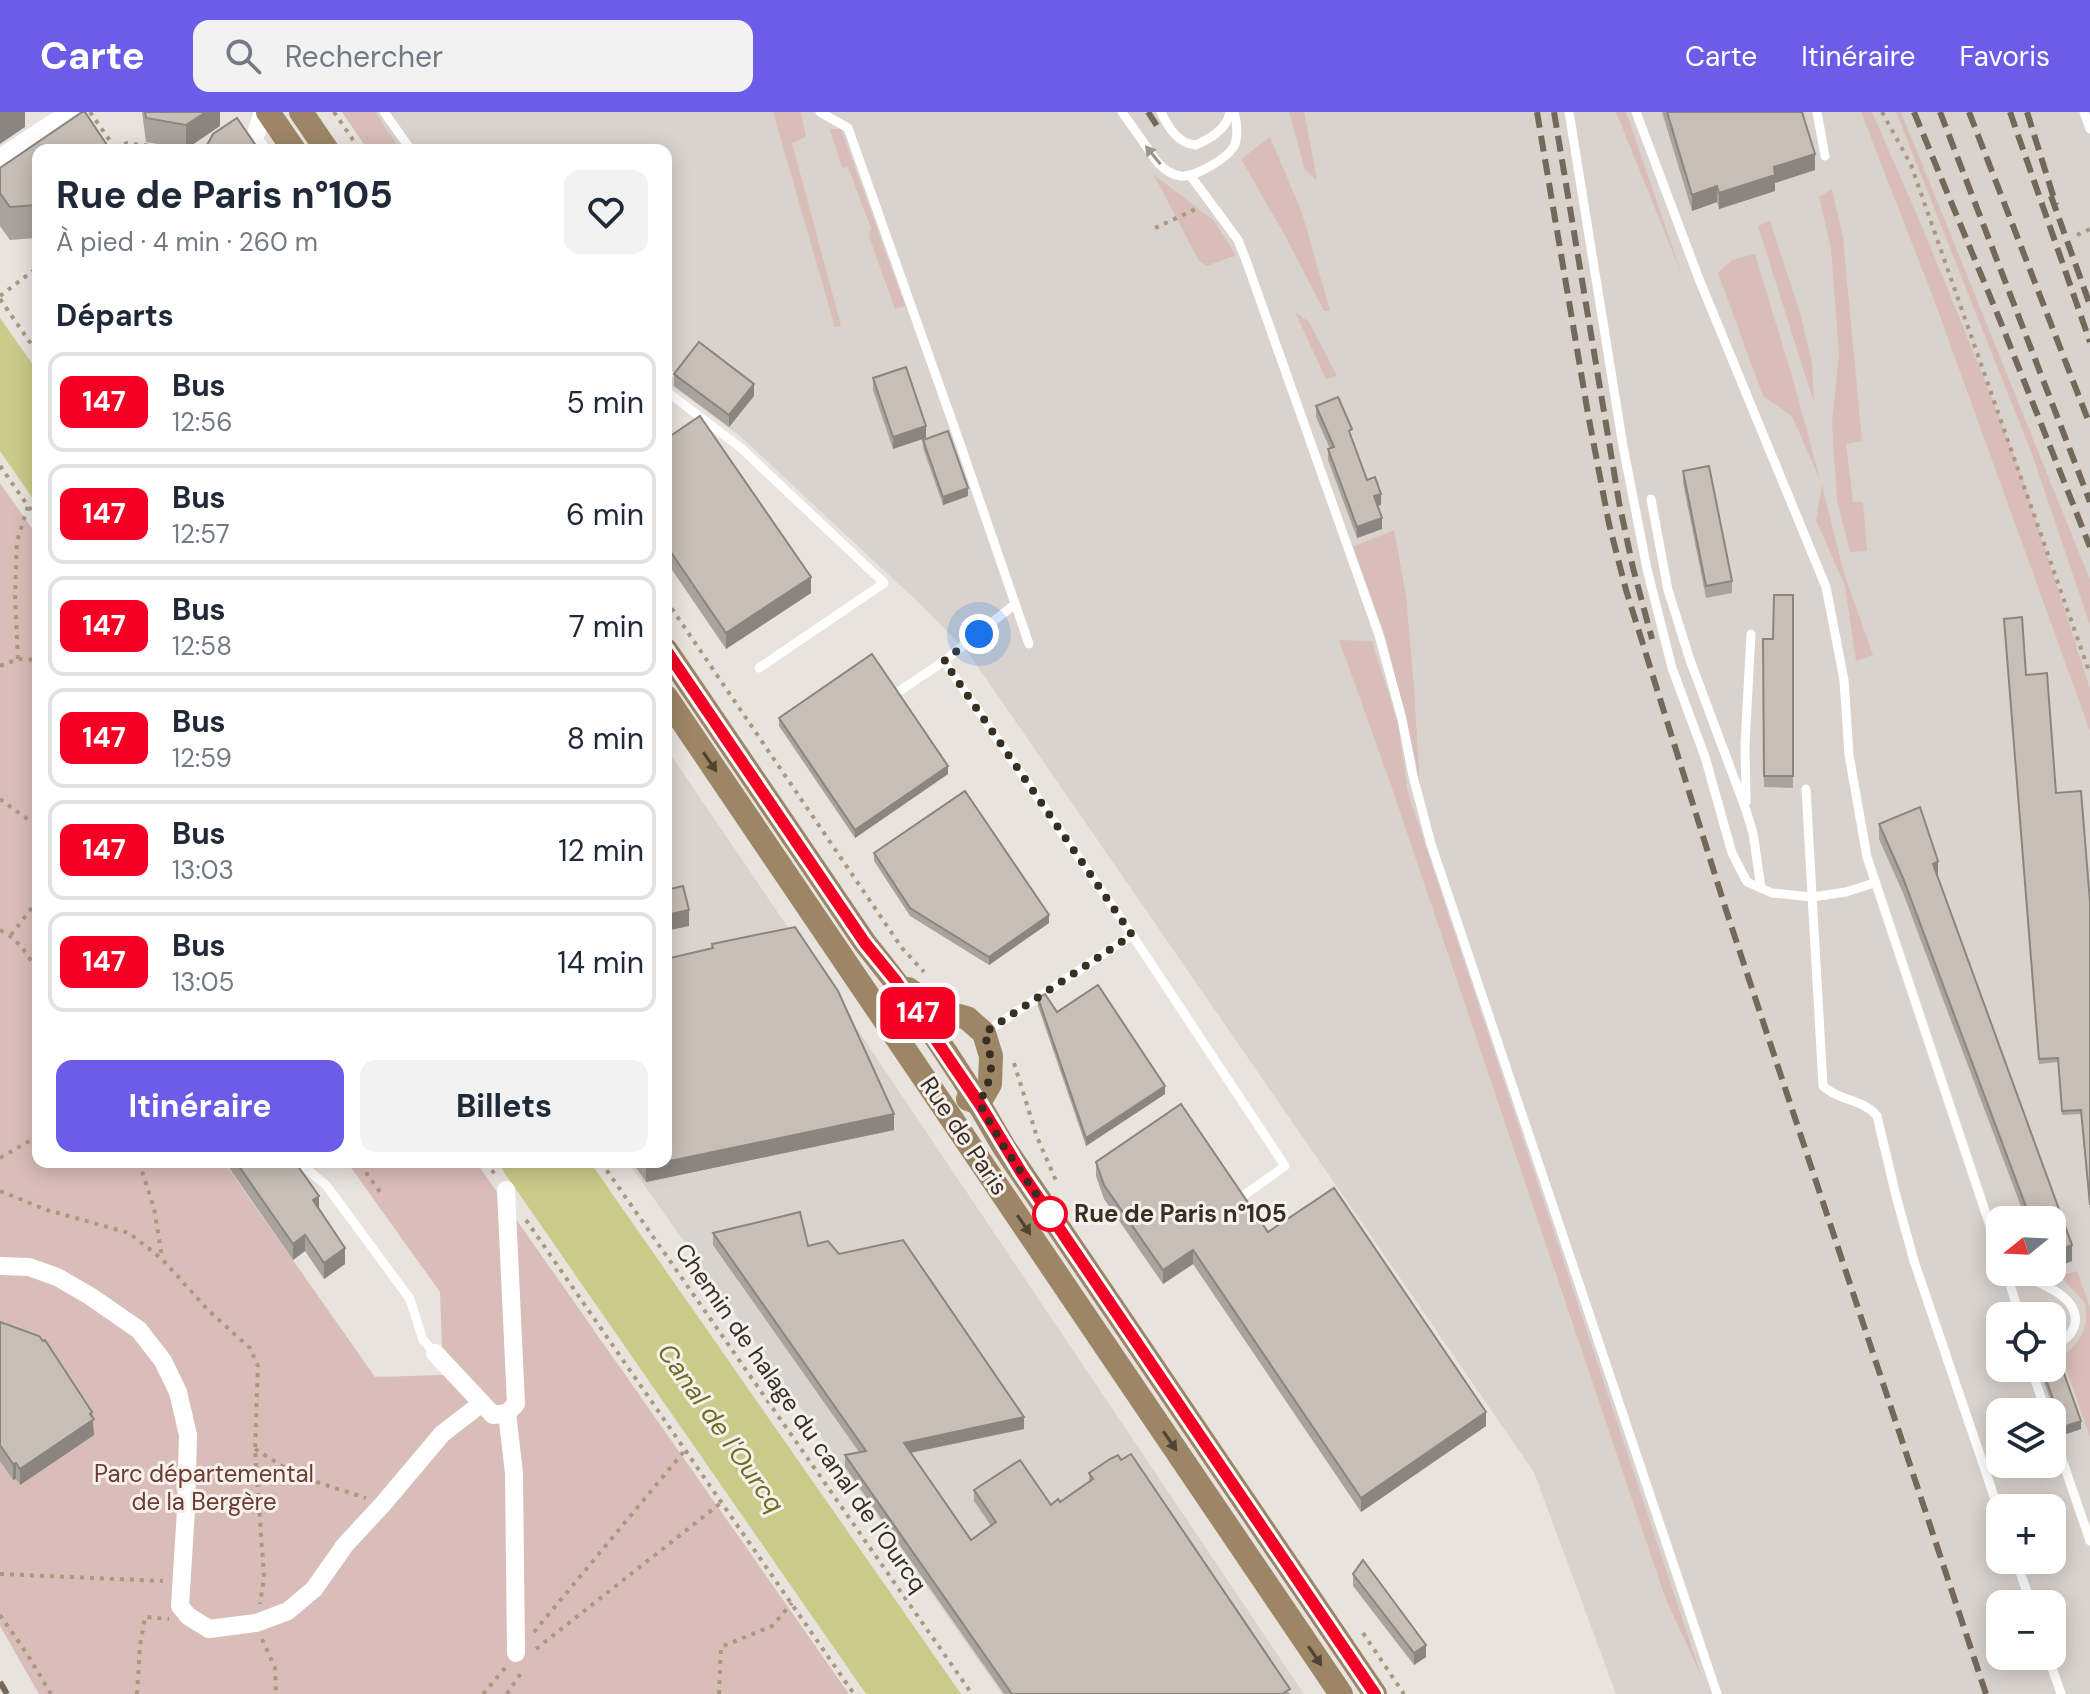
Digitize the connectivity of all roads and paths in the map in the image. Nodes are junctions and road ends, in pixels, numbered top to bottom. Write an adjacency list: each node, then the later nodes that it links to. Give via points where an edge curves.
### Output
1 (70, 112): 24 (street)
2 (90, 112): 17 (path)
3 (266, 112): 18 (street); 19 (main road)
4 (301, 112): 20 (main road)
5 (334, 112): 21 (path)
6 (384, 112): 22 (lane)
7 (820, 112): 38 (lane, via 848,128)
8 (1122, 112): 25 (lane, one-way to 8, via 1172,174 1158,163)
9 (1161, 112): 10 (lane, via 1179,139 1196,145 1222,128)
10 (1232, 112): 25 (lane, via 1237,124 1233,148)
11 (1569, 112): 56 (lane, via 1647,569 1672,668 1732,853 1747,882)
12 (1636, 112): 55 (lane, via 1826,587 1844,680 1849,755)
13 (1817, 112): 23 (lane)
14 (1882, 112): 48 (path, via 1911,165)
15 (2084, 112): 16 (lane)
16 (2090, 129)
17 (112, 144)
18 (257, 144)
19 (290, 144)
20 (323, 144)
21 (356, 144)
22 (407, 144)
23 (1825, 156)
24 (0, 158)
25 (1190, 175): 116 (lane, via 1243,251 1374,620 1431,844)
26 (1184, 215): 27 (path)
27 (1155, 228)
28 (2090, 229): 29 (path)
29 (2077, 235)
30 (32, 272): 31 (path)
31 (0, 298): 32 (path)
32 (32, 345)
33 (672, 396): 47 (lane, via 741,448 884,583)
34 (0, 466): 36 (path)
35 (1651, 499): 53 (lane, via 1668,590)
36 (28, 506): 37 (path); 43 (path, via 17,541)
37 (32, 512)
38 (1015, 604): 41 (lane); 45 (lane)
39 (672, 609): 64 (path, via 902,948)
40 (1751, 634): 53 (lane)
41 (1029, 644)
42 (32, 658): 43 (path)
43 (18, 659): 46 (path)
44 (672, 659): 65 (main road, Rue de Paris)
45 (944, 661): 49 (lane); 61 (lane)
46 (0, 666)
47 (759, 668)
48 (2090, 674)
49 (901, 690)
50 (672, 706): 63 (main road, Rue de Paris, one-way to 63)
51 (1806, 789): 57 (lane)
52 (0, 799): 54 (path)
53 (1746, 810): 56 (lane)
54 (32, 821)
55 (1874, 883): 57 (lane); 81 (lane)
56 (1761, 888): 57 (lane)
57 (1812, 897): 92 (lane, via 1823,1086 1877,1116 1914,1261)
58 (32, 908): 60 (path)
59 (0, 930): 60 (path)
60 (11, 935): 62 (path)
61 (1132, 935): 66 (lane); 80 (lane, via 1285,1166)
62 (32, 962)
63 (855, 975): 68 (main road, via 904,1017 959,1096); 113 (main road, Rue de Paris, one-way to 113)
64 (930, 980)
65 (896, 981): 66 (main road, via 940,1011 967,1018); 68 (main road, Rue de Paris)
66 (984, 1033): 68 (main road, via 991,1056 990,1084)
67 (1012, 1056): 76 (path)
68 (979, 1103): 114 (main road, Rue de Paris)
69 (32, 1139): 70 (path)
70 (0, 1158)
71 (141, 1168): 82 (path)
72 (305, 1168): 86 (lane, via 326,1185 410,1299 423,1340)
73 (366, 1168): 79 (path)
74 (490, 1168): 77 (path)
75 (605, 1168): 112 (path, Chemin de halage du canal de l'Ourcq)
76 (1058, 1186)
77 (506, 1190): 88 (street, via 516,1404); 90 (path)
78 (0, 1191): 82 (path, via 129,1233)
79 (383, 1196)
80 (1243, 1196)
81 (1986, 1214)
82 (162, 1259): 89 (path, via 250,1348 258,1366)
83 (0, 1266): 97 (street, via 29,1267 90,1296 139,1330 163,1361 178,1392 188,1435)
84 (2042, 1286): 85 (lane, via 2071,1305 2075,1314)
85 (2066, 1337)
86 (446, 1361): 87 (street)
87 (482, 1403): 88 (street, via 493,1415); 94 (street, via 442,1434)
88 (507, 1413): 103 (street)
89 (255, 1449): 94 (path, via 298,1476); 101 (path, via 264,1577)
90 (686, 1449): 93 (path); 103 (path)
91 (2066, 1471): 95 (lane)
92 (1993, 1494)
93 (722, 1502): 98 (path); 103 (path)
94 (383, 1504): 101 (street, via 314,1589 288,1611)
95 (2090, 1541)
96 (0, 1574): 97 (path)
97 (181, 1582): 100 (street, via 180,1606)
98 (792, 1603): 110 (path, via 772,1626 721,1647); 111 (path)
99 (0, 1615): 105 (path)
100 (195, 1620): 101 (street, via 209,1629); 106 (path, via 145,1617)
101 (256, 1623): 107 (path, via 275,1668)
102 (1360, 1629): 115 (path)
103 (526, 1655): 108 (path); 109 (path)
104 (2053, 1670): 117 (lane)
105 (51, 1694)
106 (137, 1694)
107 (276, 1694)
108 (483, 1694)
109 (507, 1694)
110 (719, 1694)
111 (854, 1694)
112 (972, 1694)
113 (1341, 1694)
114 (1375, 1694)
115 (1404, 1694)
116 (1717, 1694)
117 (2061, 1694)

